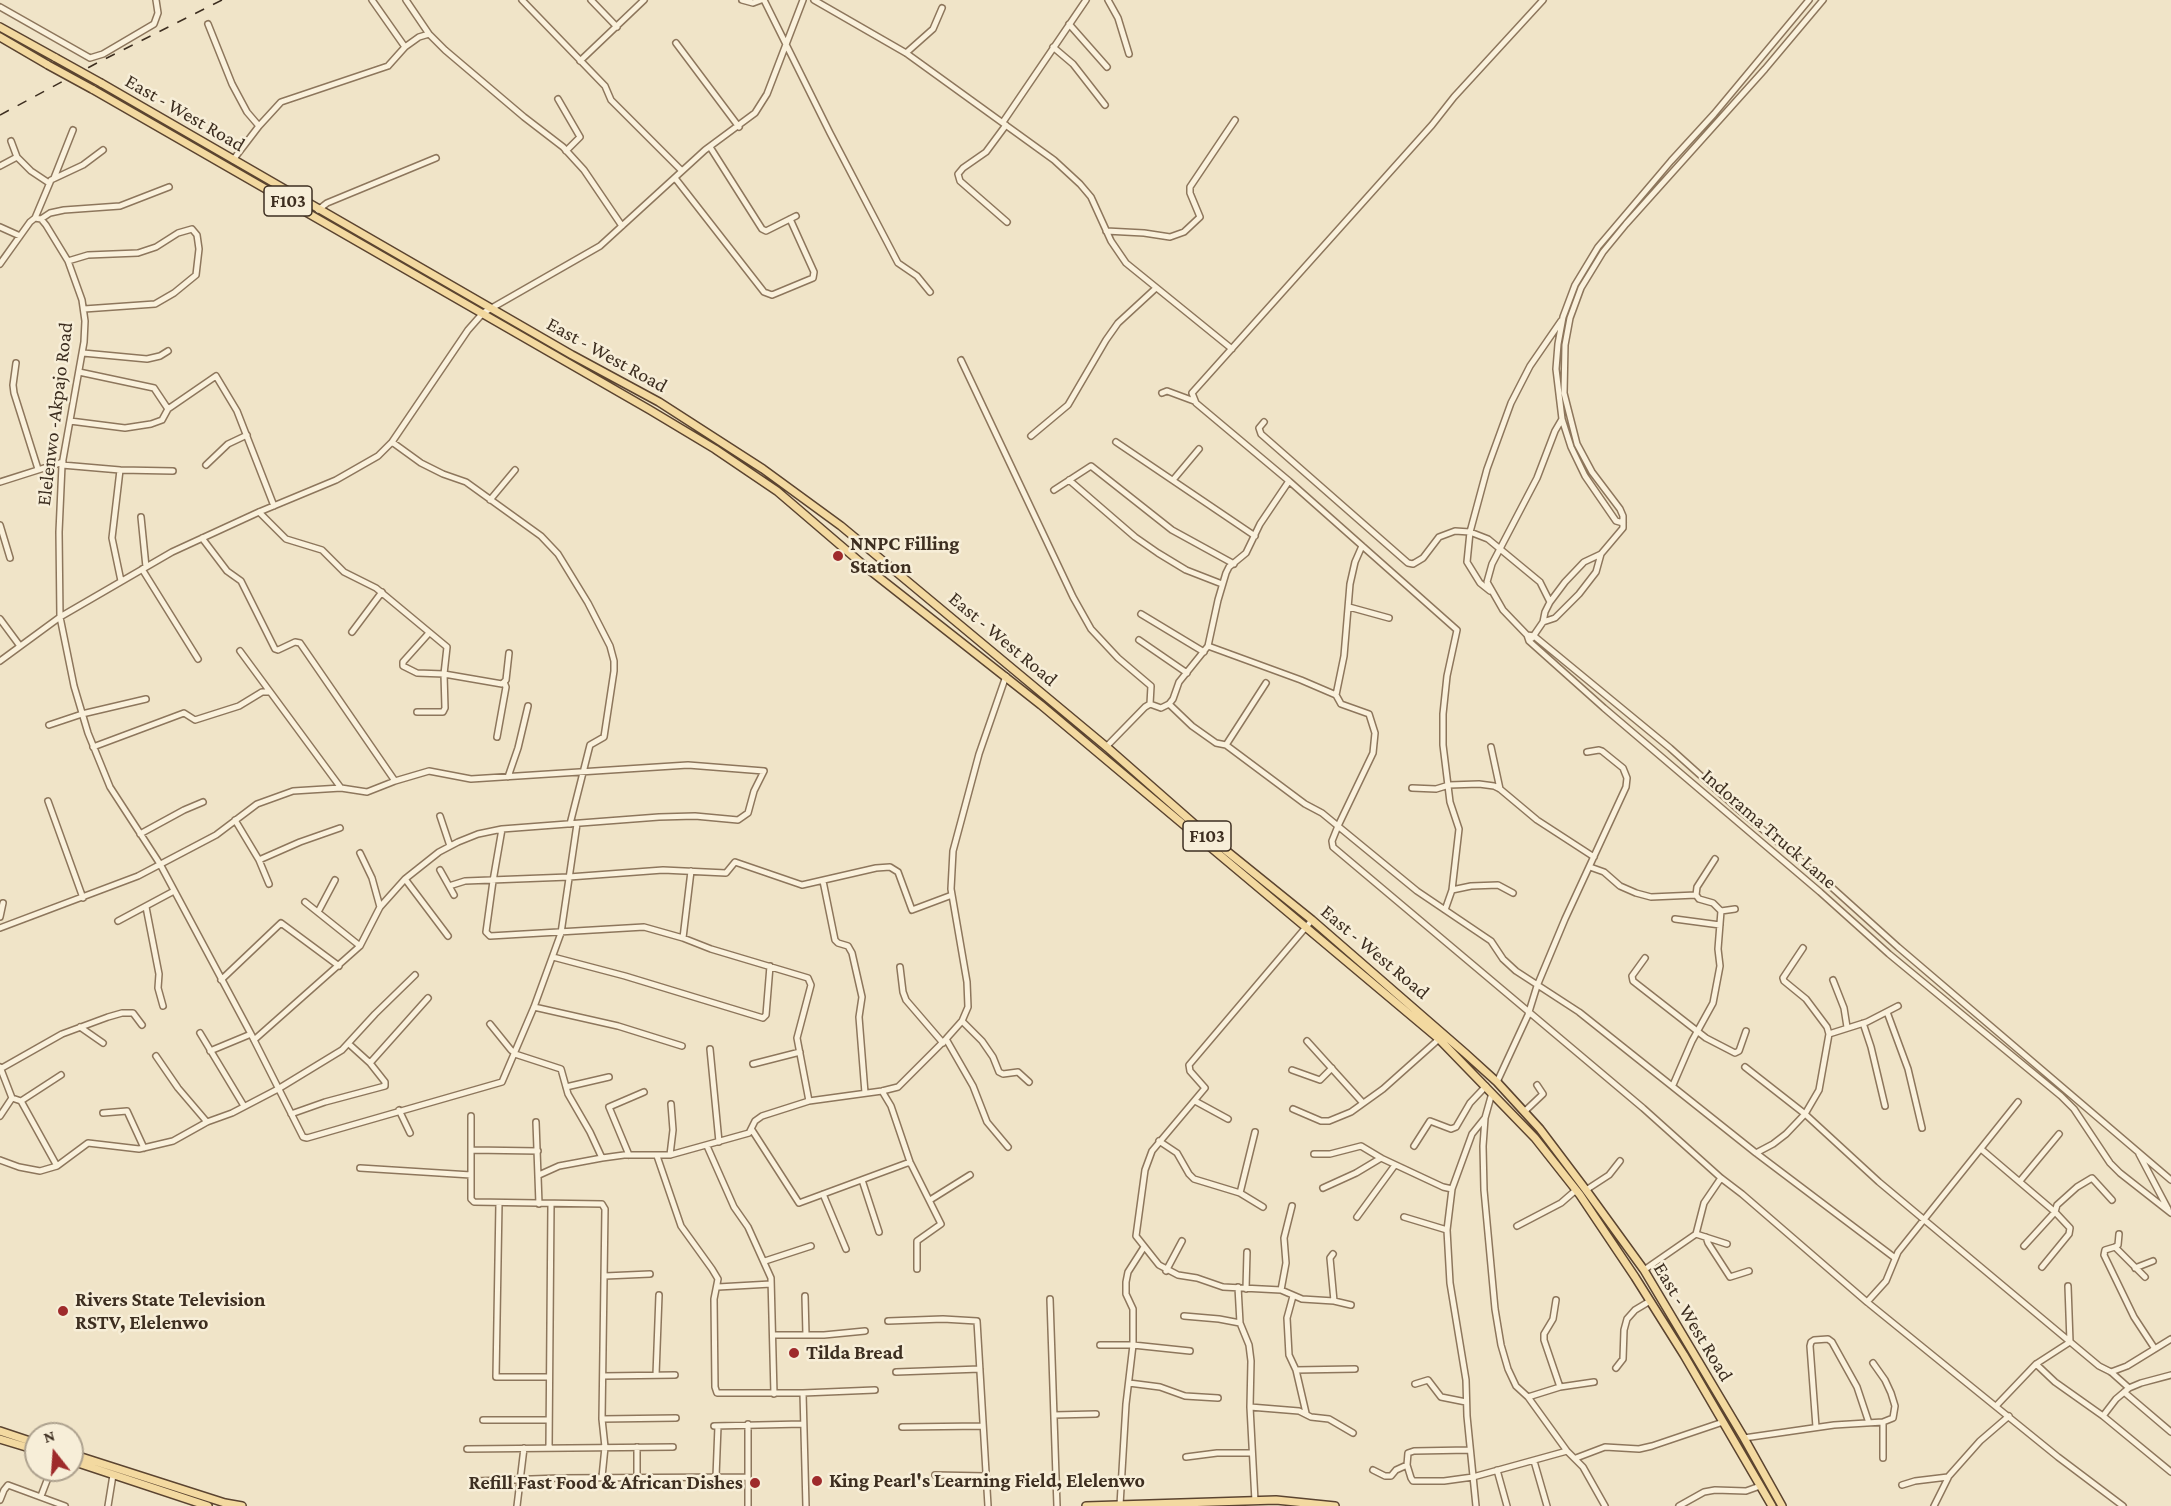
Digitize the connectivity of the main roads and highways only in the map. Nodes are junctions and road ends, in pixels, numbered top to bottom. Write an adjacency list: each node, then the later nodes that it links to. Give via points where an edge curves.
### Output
1 (0, 27): 15 (main road, East - West Road / F103, bridge, via 659,402 841,526 1312,920 1497,1082 1586,1190 1644,1270)
2 (0, 37): 14 (main road, East - West Road / F103, bridge, via 650,410 760,479 917,609 1006,676 1439,1039 1534,1138 1576,1190 1650,1301)
3 (0, 1431): 5 (main road)
4 (0, 1438): 6 (main road)
5 (24, 1439)
6 (24, 1446)
7 (84, 1458): 11 (main road)
8 (84, 1465): 10 (main road)
9 (1120, 1505): 12 (main road); 13 (main road, via 1284,1500)
10 (208, 1506)
11 (242, 1506)
12 (1086, 1506)
13 (1335, 1506)
14 (1772, 1506)
15 (1782, 1506)

